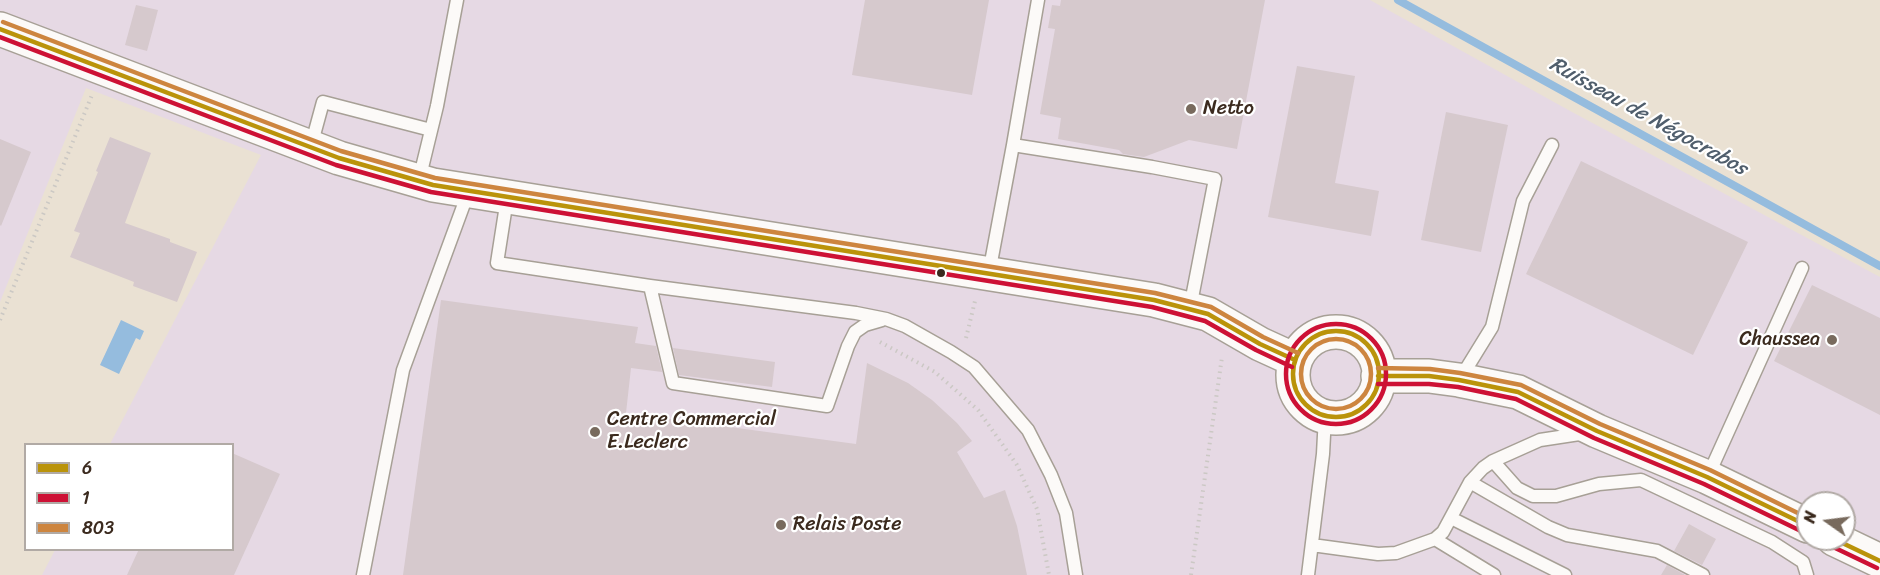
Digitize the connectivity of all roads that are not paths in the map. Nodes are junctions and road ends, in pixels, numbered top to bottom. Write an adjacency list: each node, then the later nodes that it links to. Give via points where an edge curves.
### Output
1 (457, 0): 4 (lane)
2 (1038, 0): 5 (lane)
3 (0, 29): 7 (main road)
4 (431, 130): 7 (lane, via 323,102); 8 (lane)
5 (1013, 145): 12 (lane); 14 (lane, via 1215,179)
6 (1552, 145): 18 (lane, via 1523,201 1492,327)
7 (311, 147): 8 (main road)
8 (419, 181): 9 (main road)
9 (469, 191): 10 (main road); 30 (lane, via 403,370)
10 (507, 198): 12 (main road); 13 (lane, via 497,263)
11 (1802, 268): 22 (lane)
12 (989, 273): 14 (main road)
13 (650, 286): 15 (lane); 15 (lane, via 674,383 826,406 855,332)
14 (1190, 309): 16 (main road, via 1208,314)
15 (886, 319): 31 (lane, via 974,367 1028,430 1066,513)
16 (1295, 360): 17 (main road, via 1308,341 1342,332 1363,341 1372,351); 19 (main road, via 1294,384 1298,395 1314,412)
17 (1378, 376): 18 (main road); 19 (main road, via 1376,389 1361,409 1350,415)
18 (1459, 380): 20 (main road, via 1518,392)
19 (1325, 416): 27 (lane)
20 (1597, 431): 21 (lane, via 1540,440); 22 (main road)
21 (1493, 461): 23 (lane); 36 (lane, via 1517,488 1533,495 1556,496 1599,484 1641,480 1772,542 1803,562)
22 (1707, 477): 25 (main road)
23 (1470, 482): 24 (lane); 35 (lane, via 1567,535 1657,551)
24 (1451, 518): 26 (lane); 34 (lane)
25 (1796, 520)
26 (1435, 539): 27 (lane, via 1396,553 1378,554); 33 (lane)
27 (1312, 545): 32 (lane)
28 (1856, 550): 29 (main road)
29 (1880, 561)
30 (363, 575)
31 (1076, 575)
32 (1308, 575)
33 (1494, 575)
34 (1565, 575)
35 (1703, 575)
36 (1807, 575)

